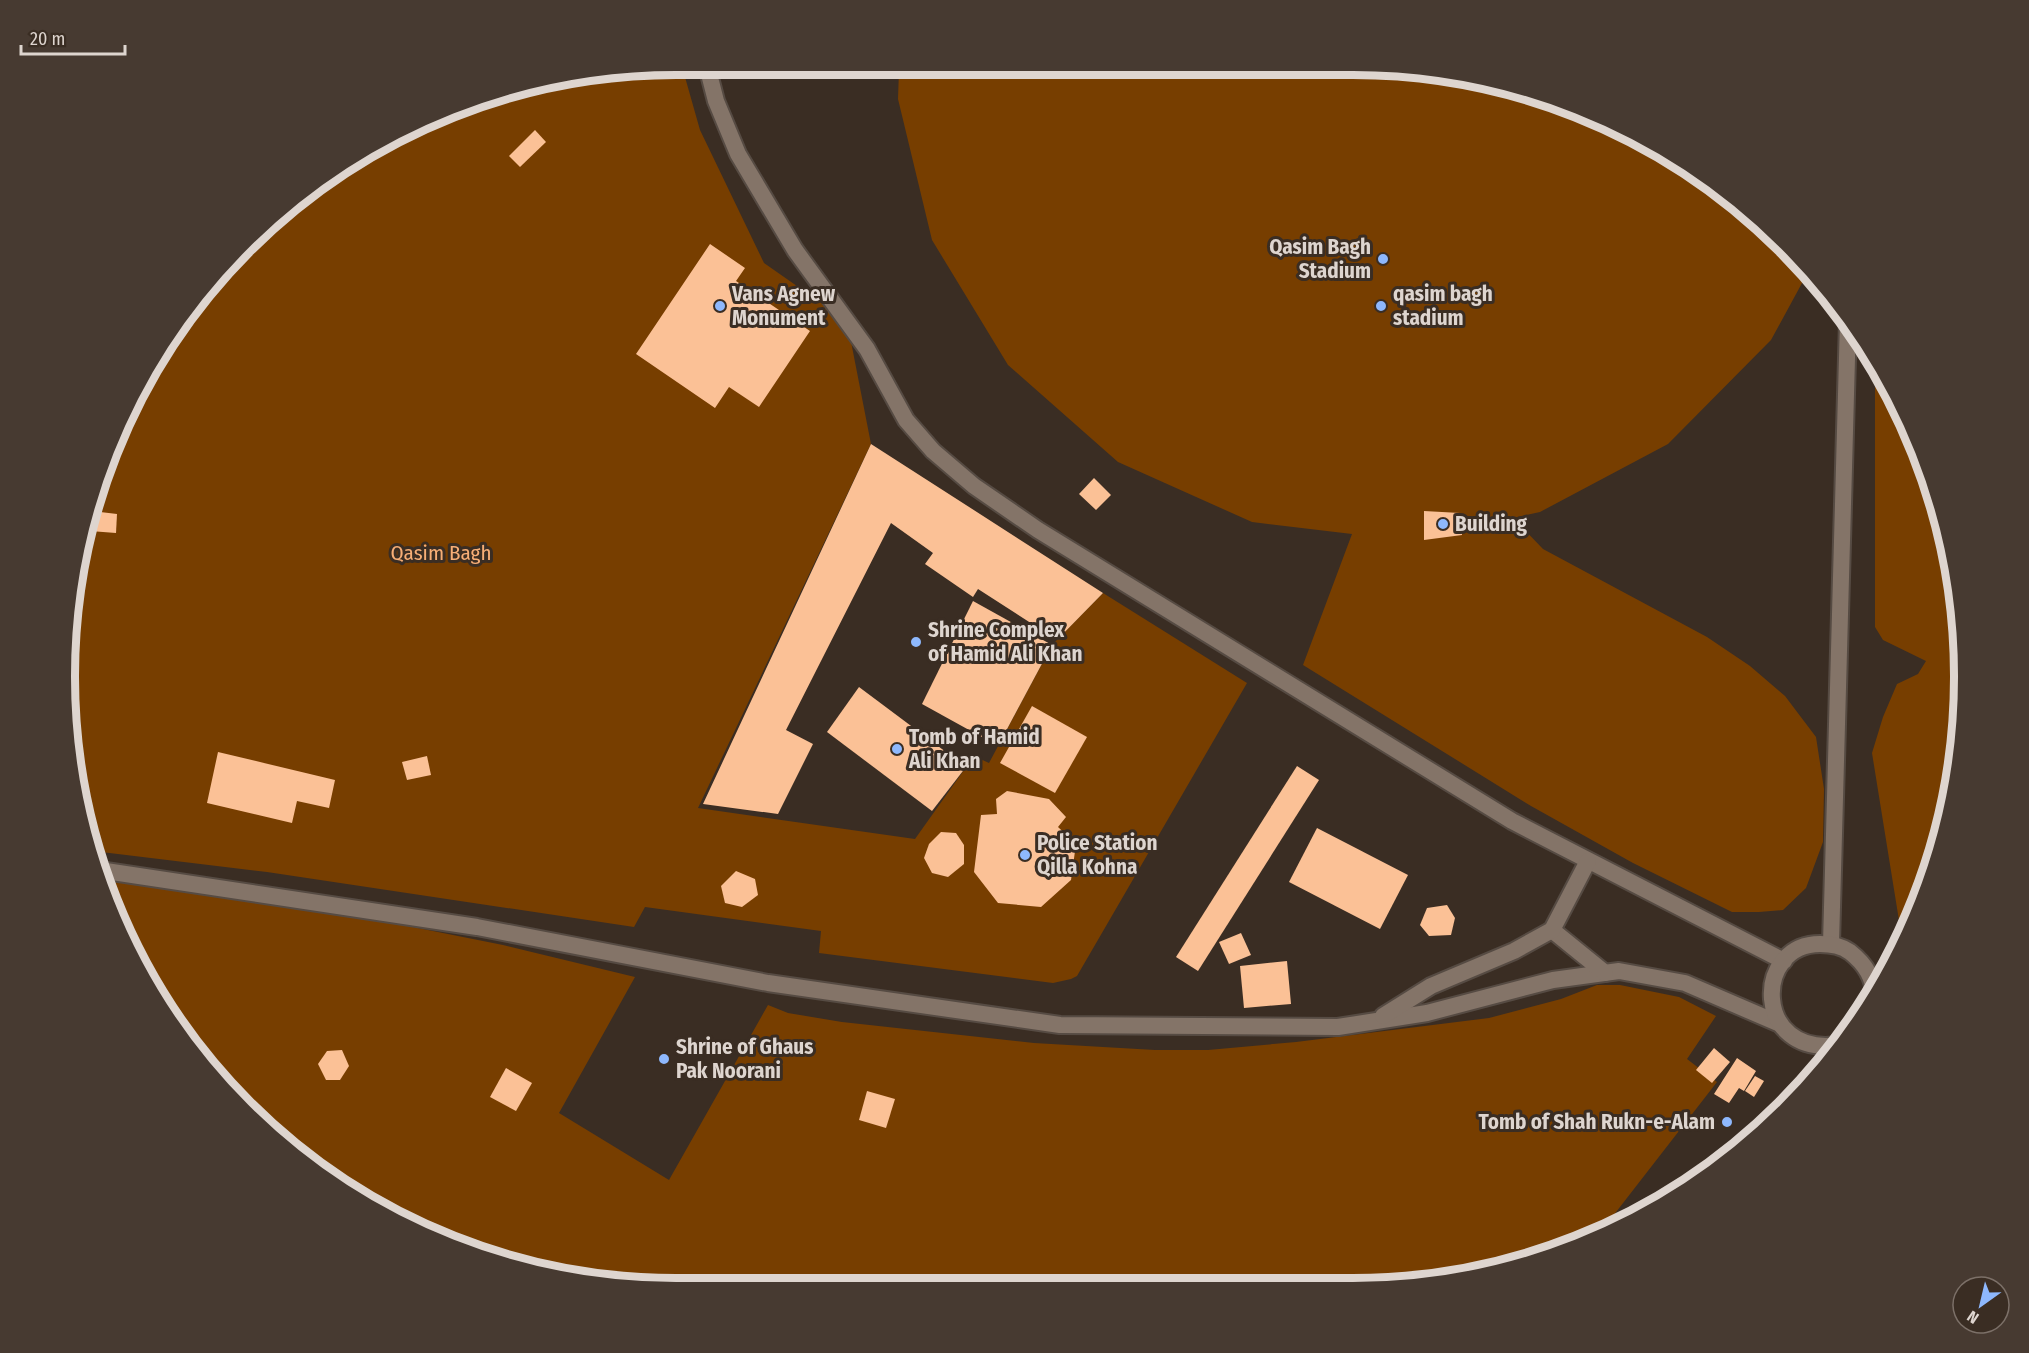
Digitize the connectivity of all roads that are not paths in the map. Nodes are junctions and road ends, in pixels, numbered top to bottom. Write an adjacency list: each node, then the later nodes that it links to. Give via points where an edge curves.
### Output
1 (709, 75): 3 (lane, via 738,154 795,250 867,349 906,420 933,451 974,486 1038,530 1512,821)
2 (1848, 335): 6 (lane)
3 (1588, 861): 5 (lane); 7 (lane)
4 (107, 871): 10 (lane, via 477,927 768,983 1060,1025 1338,1027)
5 (1552, 930): 8 (lane); 10 (lane, via 1514,951 1431,986)
6 (1831, 944): 7 (lane, via 1797,950); 9 (lane, via 1861,961)
7 (1784, 961): 11 (lane, via 1771,992)
8 (1605, 973): 10 (lane, via 1553,980 1427,1013); 11 (lane, via 1619,971 1685,983)
9 (1871, 980)
10 (1377, 1020)
11 (1780, 1024): 12 (lane, via 1807,1044)
12 (1827, 1046)

